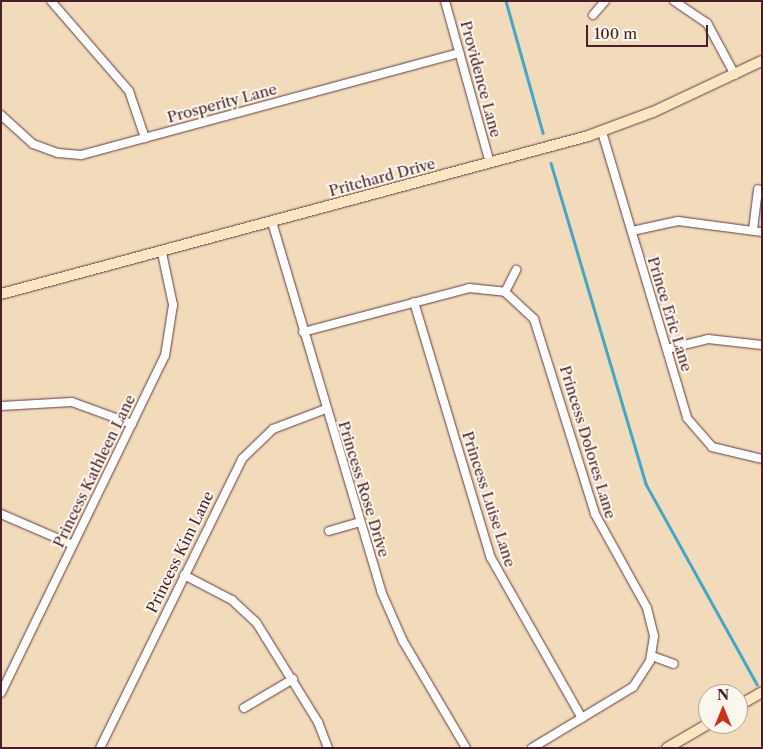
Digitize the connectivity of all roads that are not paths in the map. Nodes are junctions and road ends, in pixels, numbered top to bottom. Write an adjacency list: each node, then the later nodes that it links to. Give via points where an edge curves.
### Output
1 (51, 1): 12 (street, via 129,91)
2 (446, 1): 7 (street, Providence Lane)
3 (605, 1): 6 (street)
4 (674, 1): 5 (street)
5 (689, 5): 9 (street, via 707,24)
6 (593, 15)
7 (460, 53): 12 (street, Prosperity Lane); 13 (street, Providence Lane)
8 (762, 61): 9 (street, Pritchard Drive)
9 (735, 75): 11 (street, Pritchard Drive)
10 (1, 116): 12 (street, Prosperity Lane, via 26,140 65,155 99,152)
11 (602, 132): 13 (street, Pritchard Drive); 17 (street, Prince Eric Lane)
12 (145, 138)
13 (490, 163): 15 (street, Pritchard Drive)
14 (758, 189): 16 (street)
15 (272, 222): 19 (street, Pritchard Drive); 24 (street, Princess Rose Drive)
16 (753, 230): 17 (street, via 678,220); 18 (street)
17 (632, 231): 26 (street, Prince Eric Lane)
18 (762, 232)
19 (162, 253): 22 (street, Pritchard Drive); 29 (street, Princess Kathleen Lane, via 172,291 171,334)
20 (516, 270): 21 (street)
21 (505, 292): 23 (street, via 469,288); 36 (street, Princess Dolores Lane, via 530,312 540,333 594,514 651,618)
22 (1, 294)
23 (414, 302): 24 (street); 43 (street, Princess Luise Lane, via 491,558)
24 (303, 332): 28 (street, Princess Rose Drive)
25 (762, 345): 26 (street, via 708,339)
26 (666, 349): 30 (street, Prince Eric Lane, via 685,413 697,433 719,450)
27 (1, 406): 29 (street, via 72,402)
28 (326, 409): 32 (street, Princess Rose Drive); 35 (street, Princess Kim Lane, via 284,422 251,447)
29 (132, 424): 34 (street, Princess Kathleen Lane)
30 (762, 459)
31 (1, 514): 34 (street)
32 (360, 522): 33 (street); 47 (street, Princess Rose Drive, via 396,627)
33 (329, 531)
34 (73, 546): 40 (street, Princess Kathleen Lane)
35 (184, 574): 38 (street, via 247,612); 45 (street, Princess Kim Lane)
36 (652, 656): 37 (street); 43 (street, via 633,686)
37 (674, 664)
38 (293, 679): 42 (street); 46 (street)
39 (762, 692): 41 (street)
40 (1, 693)
41 (748, 700)
42 (244, 708)
43 (582, 718): 48 (street)
44 (698, 730): 49 (street)
45 (100, 748)
46 (328, 748)
47 (466, 748)
48 (532, 748)
49 (667, 748)

